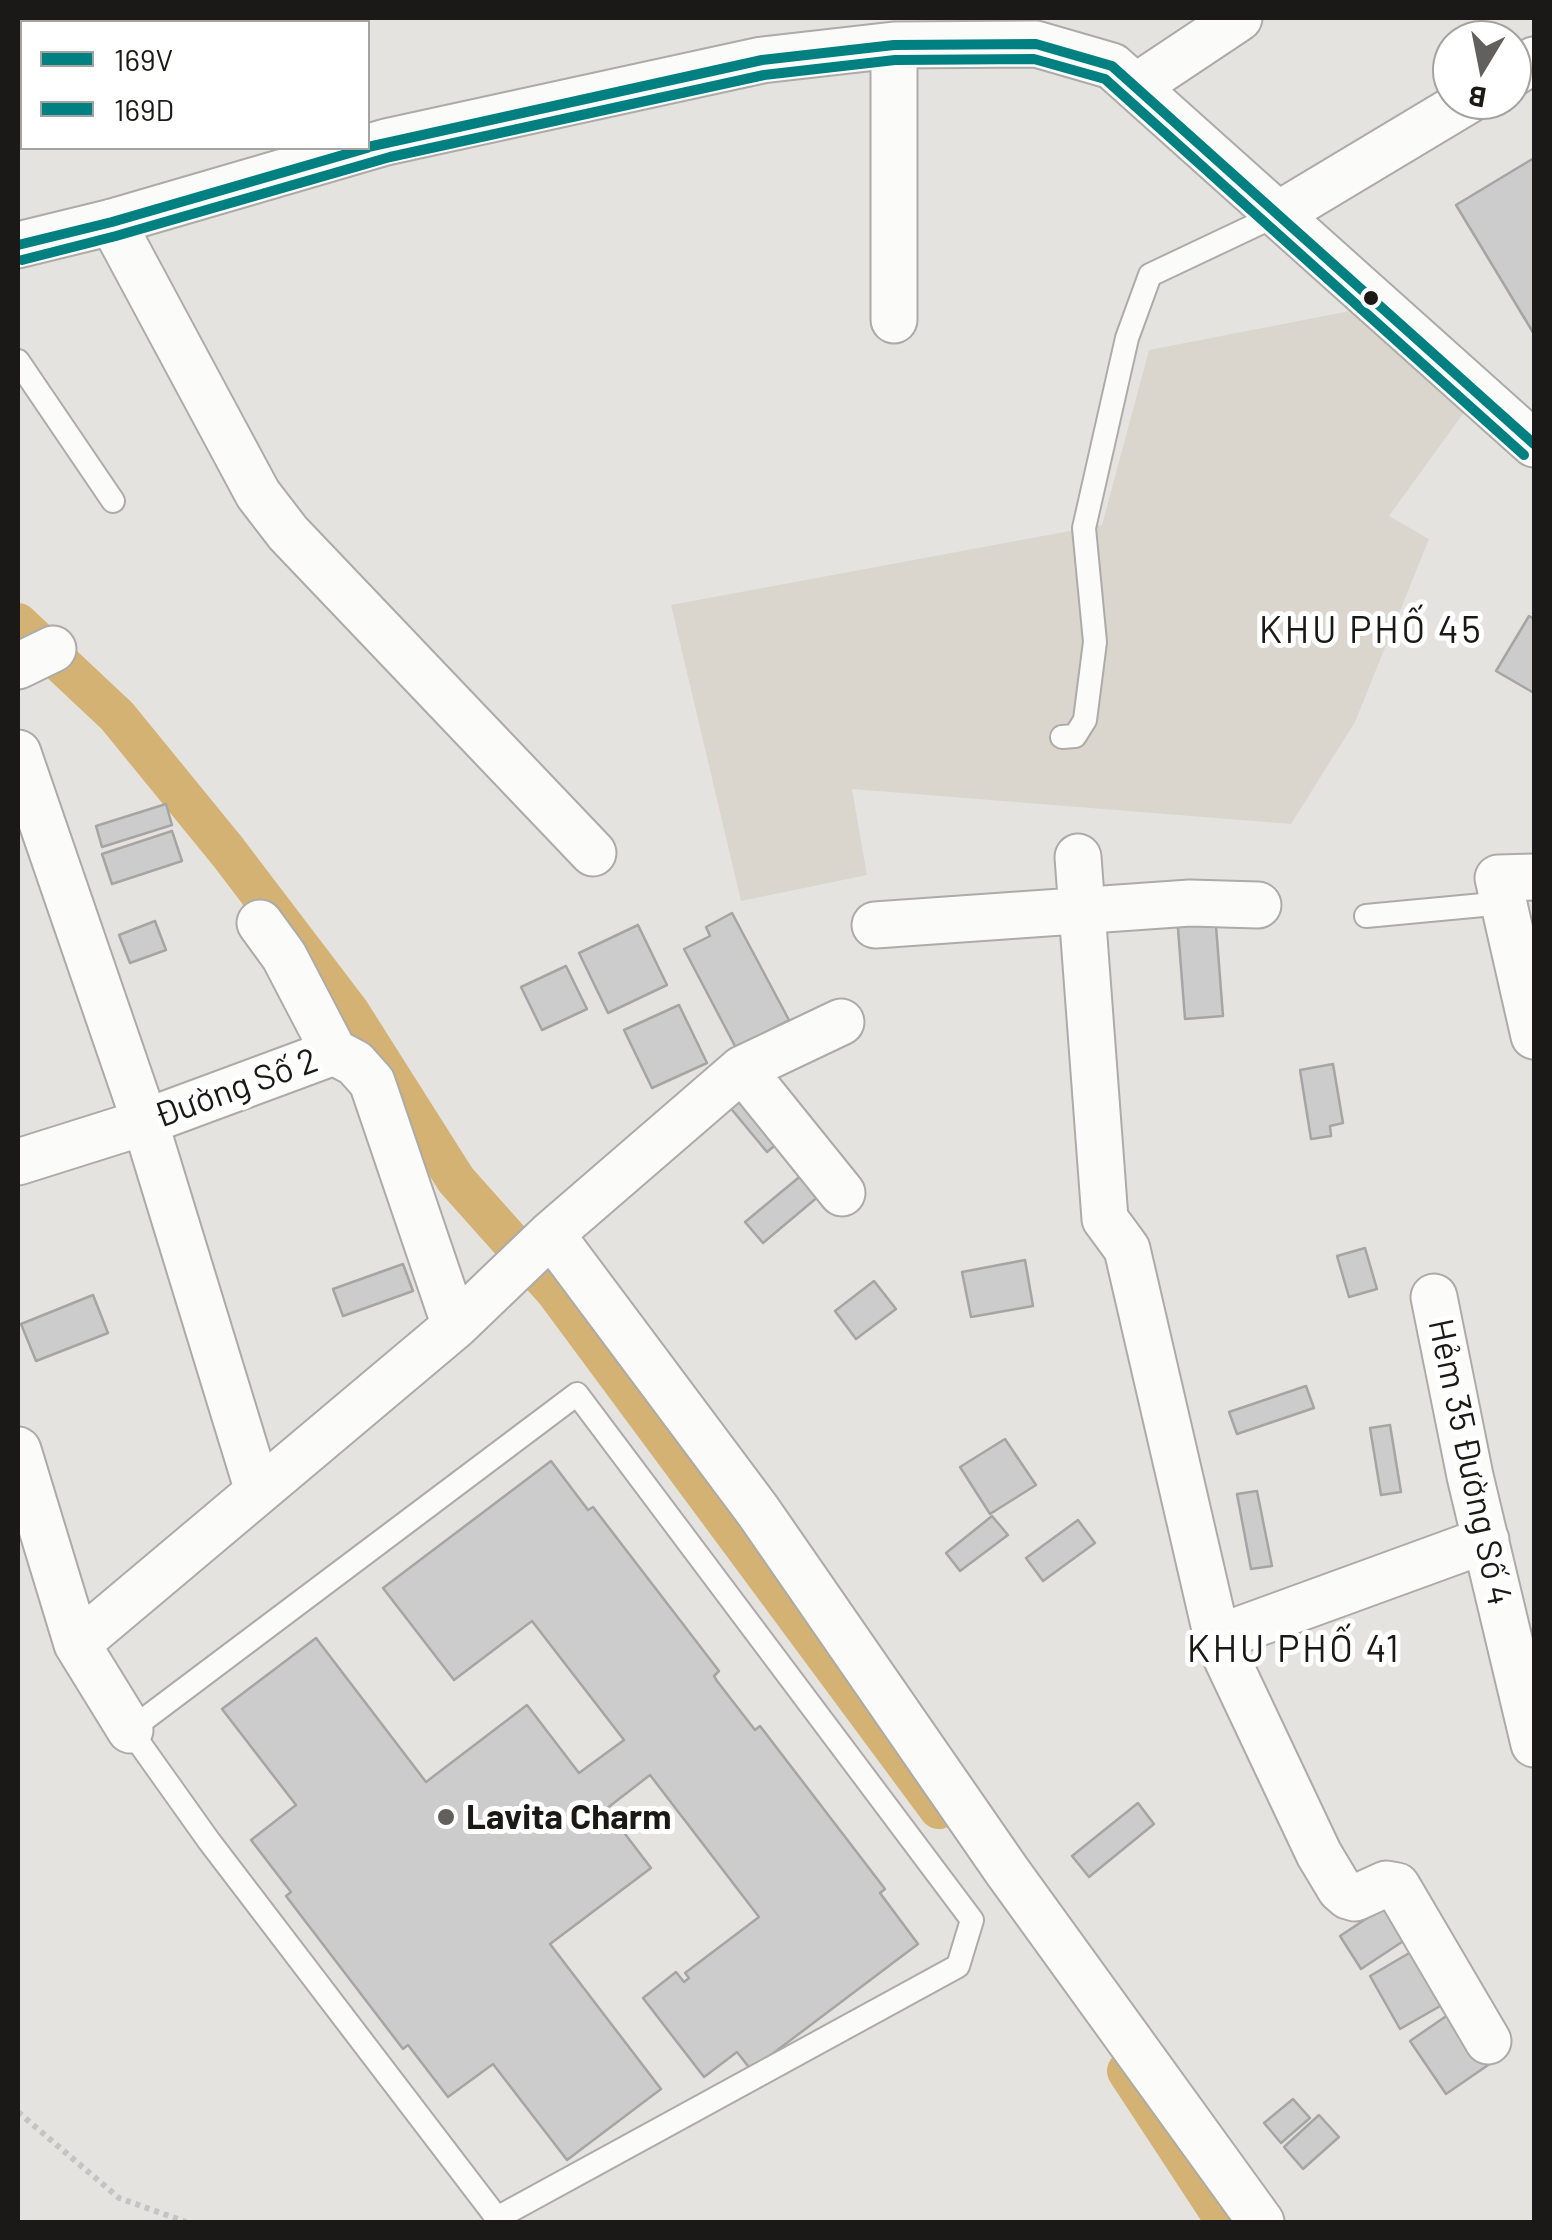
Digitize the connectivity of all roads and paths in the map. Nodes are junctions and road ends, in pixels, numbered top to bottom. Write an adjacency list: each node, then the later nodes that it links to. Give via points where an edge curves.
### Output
1 (1239, 18): 2 (street)
2 (1197, 31): 4 (street)
3 (894, 45): 4 (street, via 1036,44 1112,66); 6 (street, via 762,60); 11 (street)
4 (1136, 86): 8 (street)
5 (1436, 120): 8 (street)
6 (370, 147)
7 (359, 150): 9 (street)
8 (1279, 214): 13 (street); 15 (lane, via 1150,275 1127,338 1084,528 1095,642 1085,720 1074,736)
9 (112, 222): 10 (street); 17 (street, via 258,494)
10 (18, 245)
11 (894, 320)
12 (18, 360): 14 (lane)
13 (1534, 444)
14 (113, 500)
15 (1062, 736)
16 (18, 753): 29 (street)
17 (593, 853)
18 (1078, 857): 21 (street)
19 (1519, 890): 22 (lane); 26 (street)
20 (1258, 905): 21 (street)
21 (1082, 910): 24 (street); 39 (street, via 1105,1219 1127,1249)
22 (1366, 916)
23 (260, 922): 27 (street)
24 (875, 925)
25 (841, 1022): 28 (street)
26 (1534, 1036)
27 (334, 1052): 29 (street, Đường Số 2); 34 (street, Đường Số 2, via 372,1082)
28 (742, 1069): 31 (street); 32 (street)
29 (145, 1122): 30 (street, Đường Số 2); 36 (street)
30 (18, 1162)
31 (842, 1192)
32 (551, 1234): 34 (street); 46 (street, via 758,1511 1006,1870)
33 (1434, 1297): 37 (street, Hẻm 35 Đường Số 4)
34 (455, 1326): 36 (street)
35 (18, 1450): 40 (street)
36 (258, 1491): 40 (street)
37 (1486, 1540): 38 (street, Hẻm 35 Đường Số 4); 39 (street)
38 (1521, 1633): 42 (street, Hẻm 35 Đường Số 4)
39 (1217, 1638): 43 (street, via 1340,1889 1355,1898 1396,1886)
40 (77, 1644): 41 (street)
41 (130, 1730): 41 (lane, via 497,2218 958,1966 972,1920 577,1394)
42 (1534, 1744)
43 (1488, 2041)
44 (18, 2112): 45 (path, via 119,2198)
45 (186, 2222)
46 (1262, 2222)

